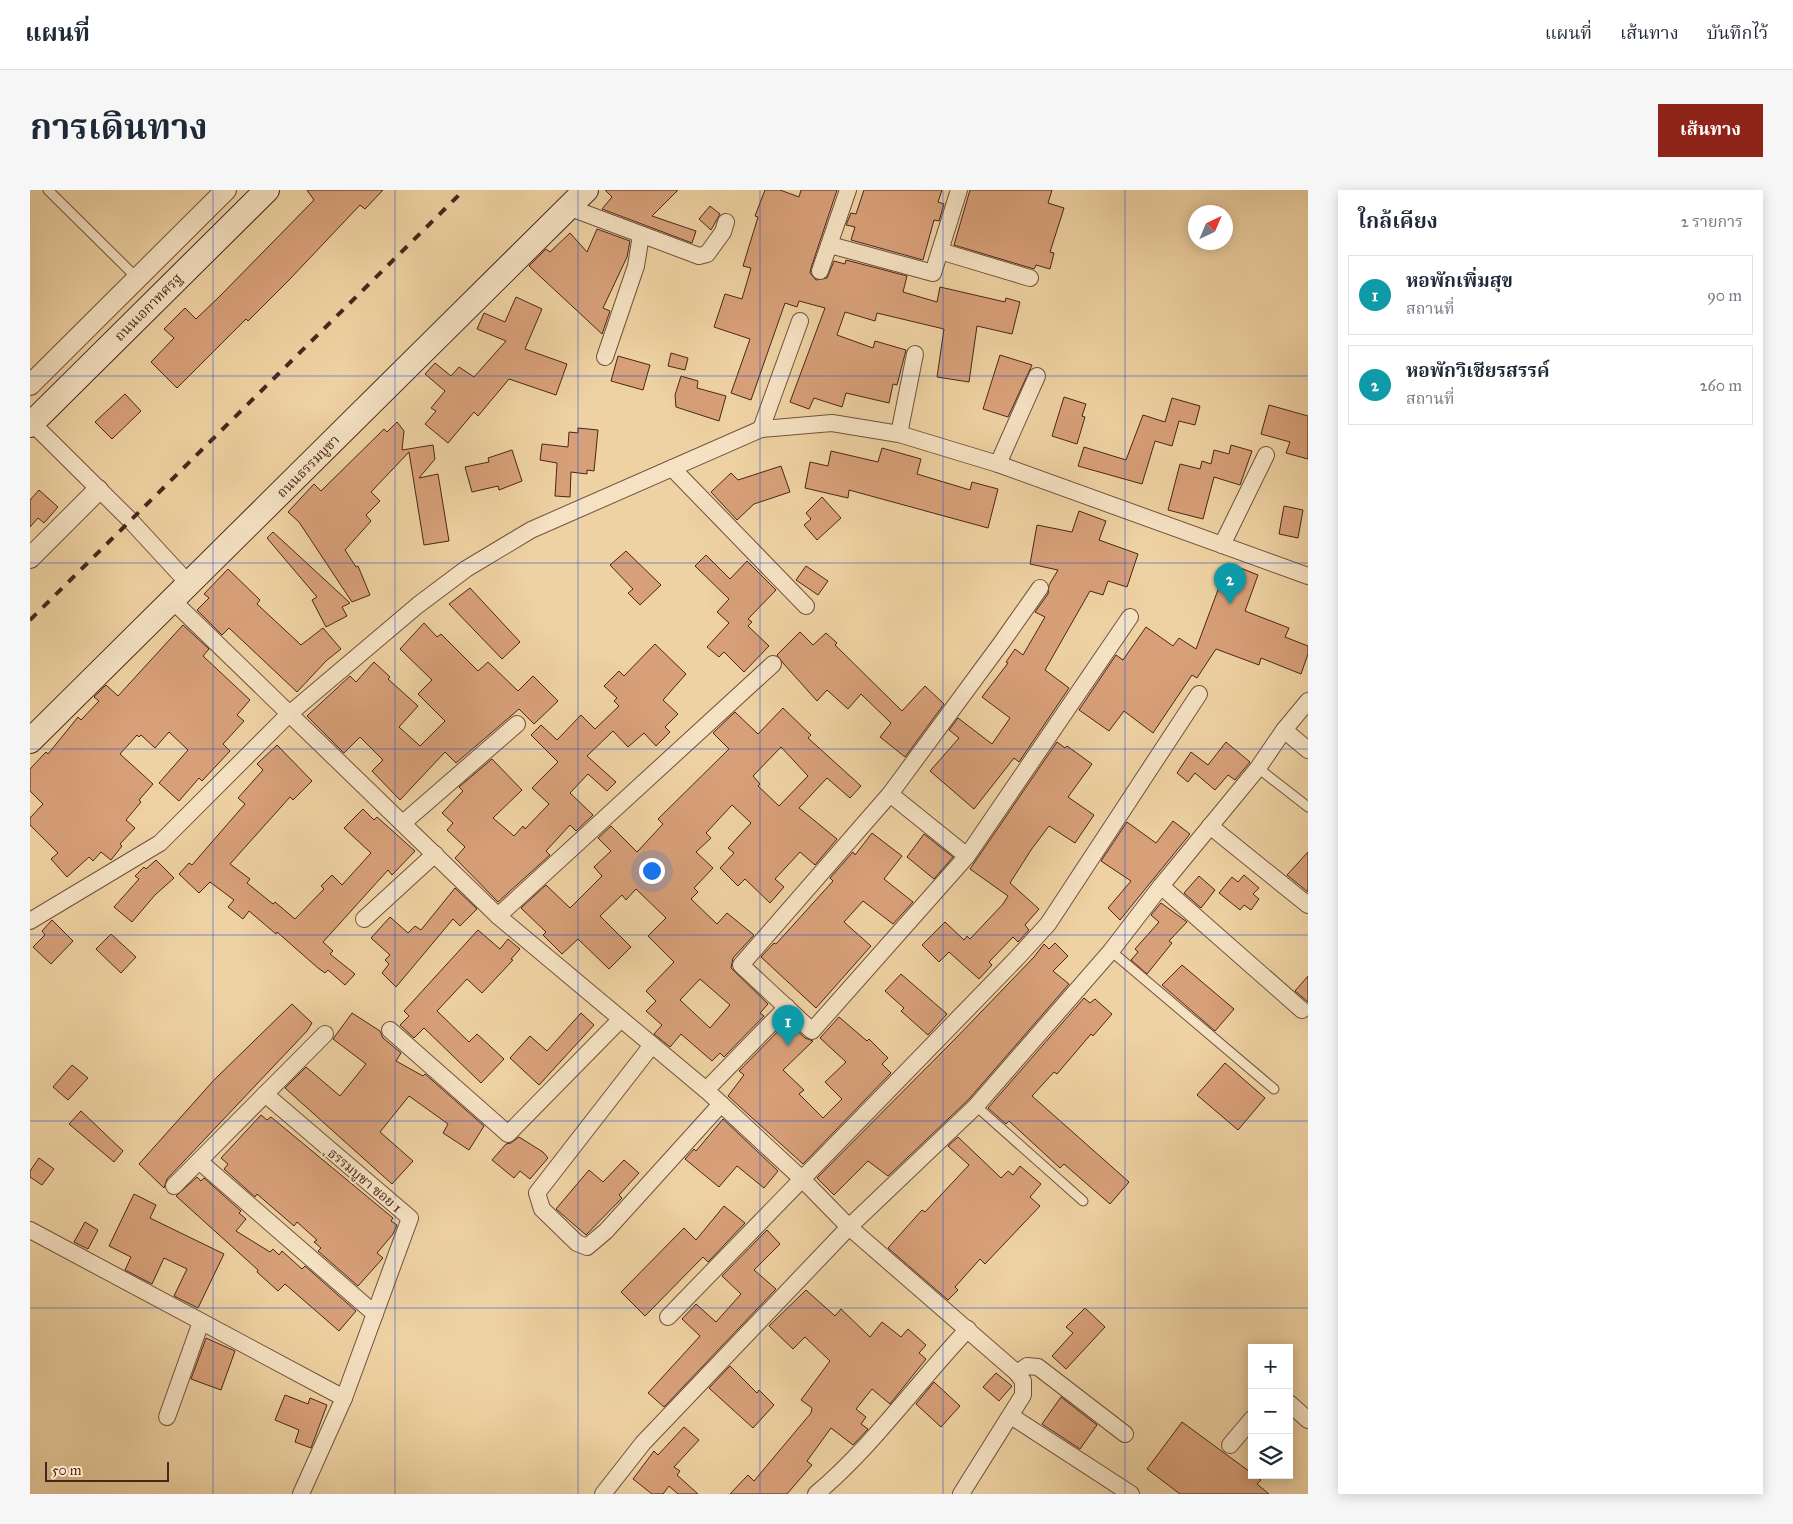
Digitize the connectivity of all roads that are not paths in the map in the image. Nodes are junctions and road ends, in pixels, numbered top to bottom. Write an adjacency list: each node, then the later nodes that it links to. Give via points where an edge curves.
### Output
1 (48, 190): 13 (lane)
2 (226, 190): 13 (street)
3 (267, 190): 20 (main road, ถนนเอกาทศรฐ)
4 (586, 190): 7 (main road, ถนนธรรมบูชา)
5 (848, 190): 10 (street)
6 (959, 190): 11 (street)
7 (568, 207): 9 (street); 30 (main road, ถนนธรรมบูชา)
8 (726, 222): 9 (street, via 723,232 704,256)
9 (641, 234): 17 (street, via 636,266)
10 (830, 245): 11 (street, via 933,273); 12 (street)
11 (940, 251): 14 (street)
12 (820, 271)
13 (137, 278): 19 (street)
14 (1030, 278)
15 (800, 321): 21 (street)
16 (915, 354): 22 (street)
17 (605, 358)
18 (1037, 376): 24 (street)
19 (30, 385)
20 (31, 423): 26 (street)
21 (761, 429): 22 (street, via 832,423); 25 (street)
22 (899, 434): 24 (street)
23 (1266, 455): 27 (street)
24 (998, 464): 27 (street)
25 (672, 468): 33 (street); 38 (street, via 531,530 466,568)
26 (98, 490): 28 (street); 30 (street)
27 (1222, 545): 29 (street)
28 (30, 558)
29 (1308, 576)
30 (189, 584): 32 (main road, ถนนธรรมบูชา)
31 (1040, 588): 44 (street)
32 (172, 600): 38 (street); 41 (main road, ถนนธรรมบูชา)
33 (806, 606)
34 (1130, 617): 49 (street)
35 (773, 664): 52 (street)
36 (1199, 694): 68 (street, via 1048,924)
37 (1308, 701): 40 (street)
38 (288, 715): 46 (street); 54 (street, via 160,843)
39 (517, 724): 46 (street)
40 (1284, 730): 42 (street); 43 (street)
41 (30, 741)
42 (1308, 750)
43 (1258, 768): 45 (lane); 47 (street)
44 (890, 794): 49 (street); 56 (street, via 741,965)
45 (1308, 807)
46 (403, 823): 48 (street)
47 (1210, 826): 50 (street); 51 (street)
48 (435, 854): 52 (street); 53 (street)
49 (967, 856): 56 (street, via 812,1031)
50 (1161, 886): 55 (street); 57 (street)
51 (1308, 905)
52 (498, 916): 58 (street)
53 (364, 919)
54 (30, 921)
55 (1111, 952): 62 (lane); 66 (street)
56 (787, 1007): 63 (street)
57 (1302, 1010)
58 (621, 1019): 59 (street, via 508,1134); 61 (street)
59 (390, 1030)
60 (325, 1034): 64 (street)
61 (652, 1045): 63 (street); 65 (street, via 537,1193 542,1210 577,1243 587,1247 606,1231)
62 (1274, 1089)
63 (706, 1090): 65 (street)
64 (266, 1094): 67 (street); 73 (street, ุธรรมบูชา ซอย 1, via 410,1218)
65 (721, 1104): 68 (street)
66 (976, 1106): 70 (lane); 71 (street)
67 (199, 1161): 69 (street); 73 (street)
68 (802, 1179): 71 (street); 74 (street)
69 (174, 1186)
70 (1083, 1201)
71 (849, 1227): 76 (street); 87 (street, via 643,1443)
72 (30, 1230): 75 (street)
73 (374, 1314): 78 (street, ุธรรมบูชา ซอย 1)
74 (668, 1317)
75 (201, 1322): 78 (street); 81 (street)
76 (968, 1329): 77 (street); 88 (street, via 844,1471)
77 (1017, 1374): 80 (street, via 1023,1382 1024,1395); 84 (street, via 1026,1366 1038,1367)
78 (344, 1398): 86 (street, ุธรรมบูชา ซอย 1)
79 (1293, 1407): 82 (street)
80 (1011, 1416): 89 (street); 90 (street)
81 (167, 1418)
82 (1308, 1420)
83 (1248, 1424): 85 (street)
84 (1125, 1434)
85 (1230, 1446)
86 (301, 1494)
87 (603, 1494)
88 (816, 1494)
89 (961, 1494)
90 (1131, 1494)

